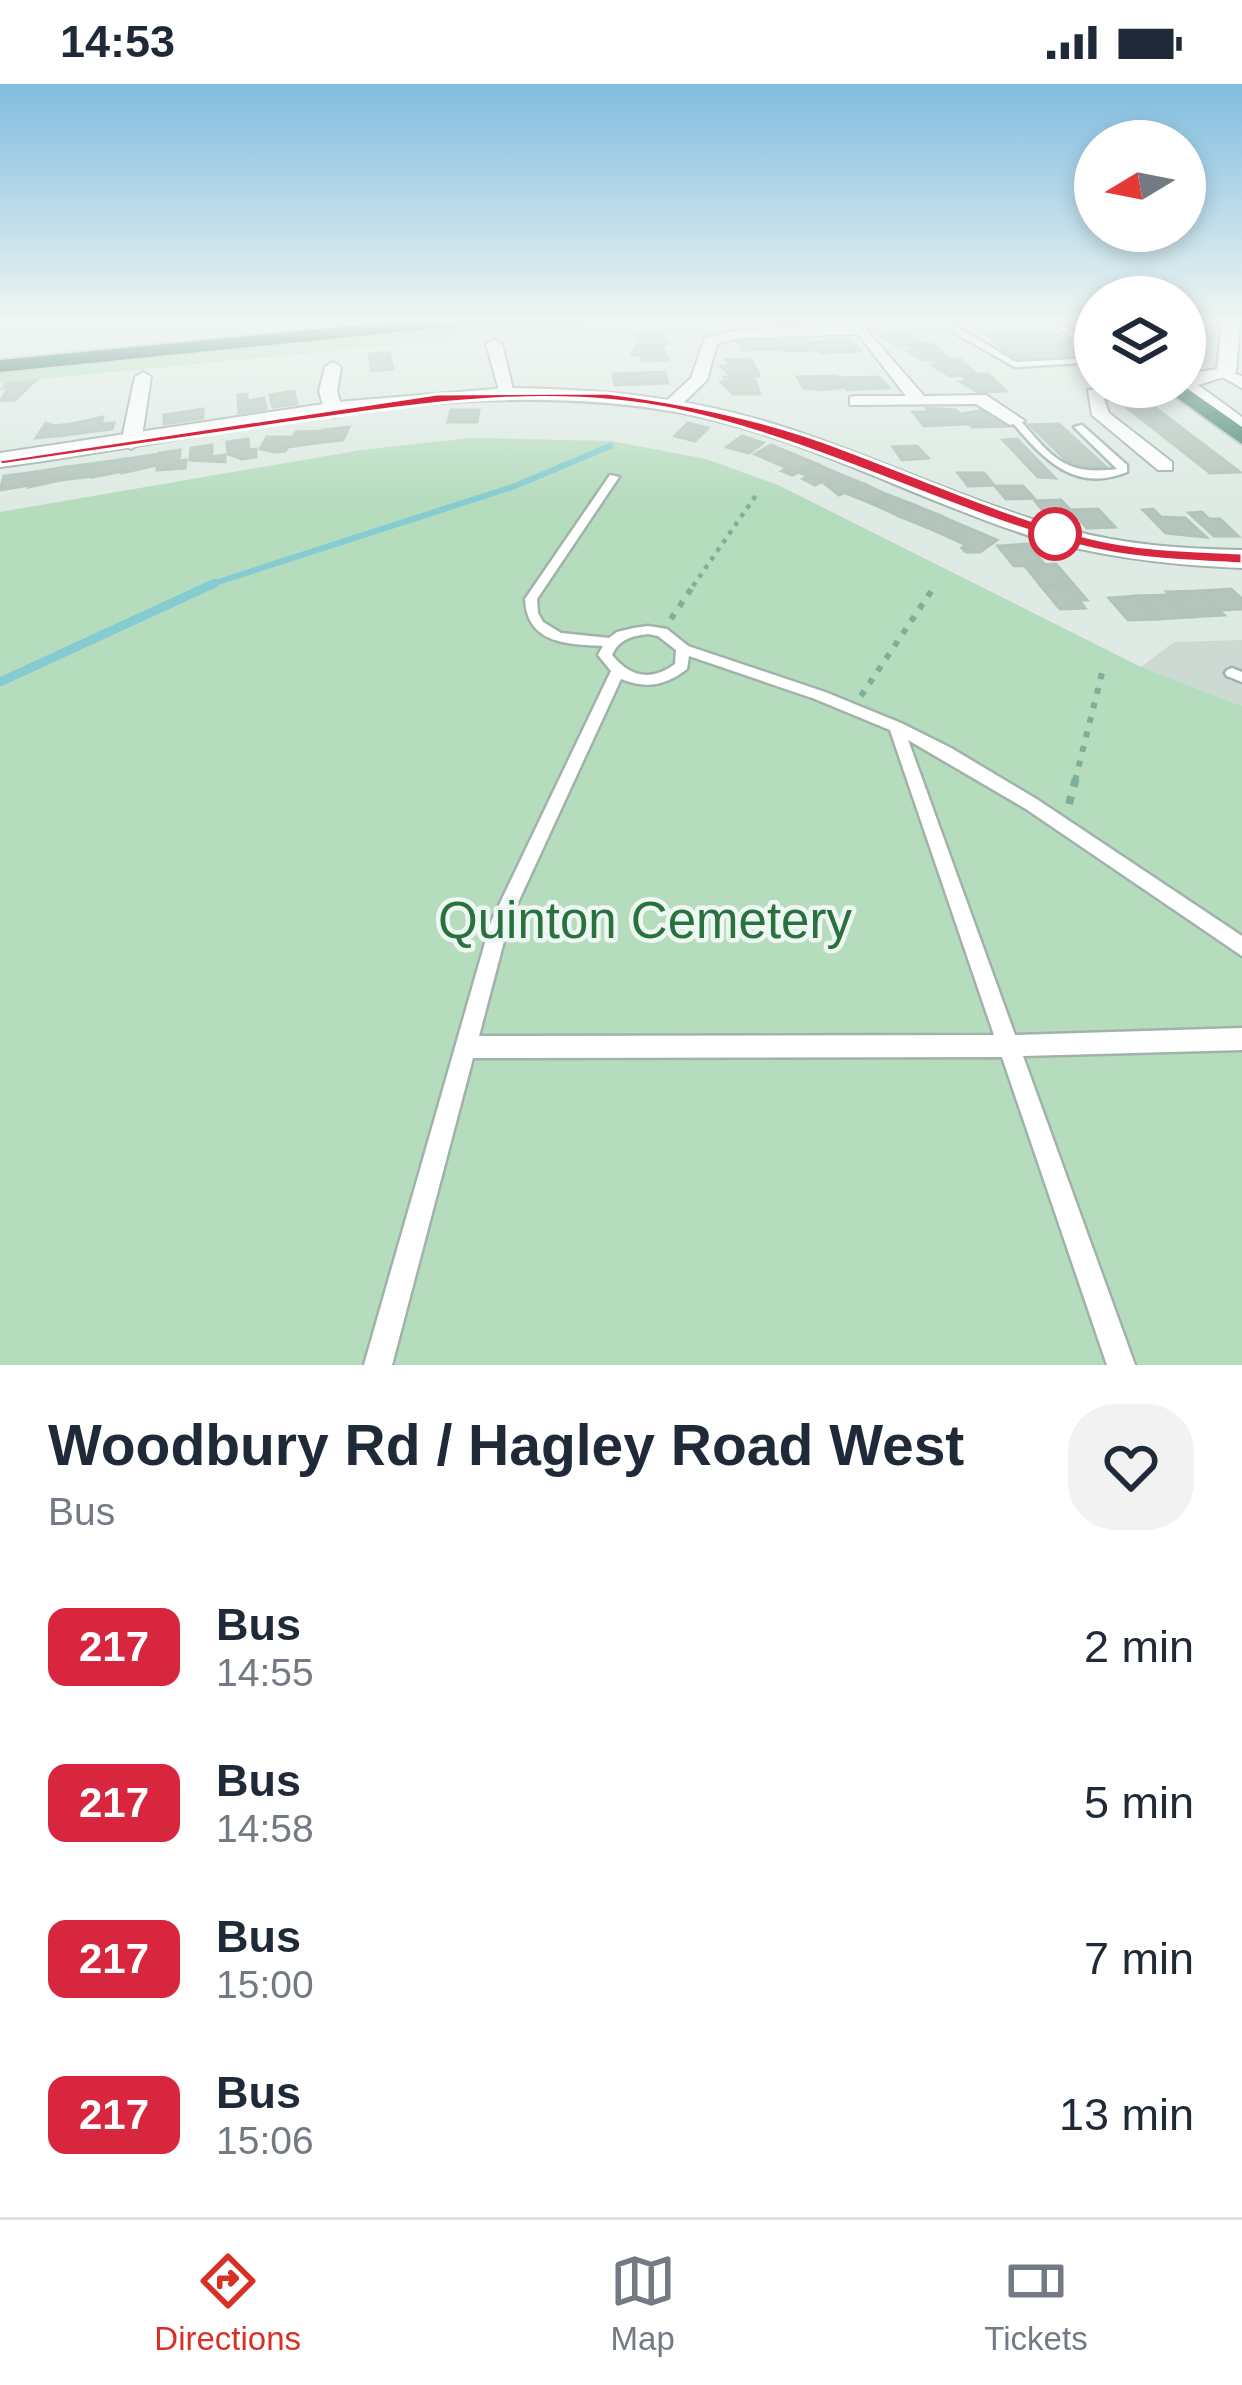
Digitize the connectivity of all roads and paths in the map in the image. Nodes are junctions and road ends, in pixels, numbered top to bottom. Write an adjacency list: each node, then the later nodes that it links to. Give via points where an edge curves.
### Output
1 (143, 381): 19 (street)
2 (330, 381): 14 (street)
3 (505, 381): 7 (street)
4 (698, 381): 11 (street)
5 (903, 381): 10 (street)
6 (1231, 381): 15 (street)
7 (509, 394): 11 (street); 14 (street)
8 (1206, 399): 15 (street)
9 (856, 401): 10 (street)
10 (919, 401): 16 (street, via 980,399)
11 (671, 405): 24 (street, via 758,425 1039,530 1155,554)
12 (1206, 405): 18 (highway)
13 (1099, 408): 21 (street)
14 (334, 412): 19 (street)
15 (1238, 416)
16 (1016, 421): 17 (lane, via 1058,469 1122,472)
17 (1079, 427)
18 (1242, 437)
19 (131, 443): 20 (street)
20 (0, 460)
21 (1165, 466)
22 (614, 477): 27 (lane, via 531,599 530,614 558,638)
23 (759, 491): 26 (path)
24 (1242, 559)
25 (934, 587): 31 (path)
26 (662, 632): 27 (lane, via 625,632); 28 (lane)
27 (610, 642): 30 (lane, via 604,655)
28 (683, 649): 30 (lane, via 672,675 636,681); 31 (lane)
29 (1103, 669): 33 (path)
30 (616, 674): 37 (lane, via 500,922)
31 (853, 709): 32 (lane)
32 (896, 728): 33 (lane); 36 (lane)
33 (1063, 825): 34 (lane)
34 (1242, 947)
35 (1242, 1039): 36 (lane)
36 (1006, 1046): 37 (lane); 39 (lane)
37 (469, 1047): 38 (lane)
38 (378, 1365)
39 (1121, 1365)

